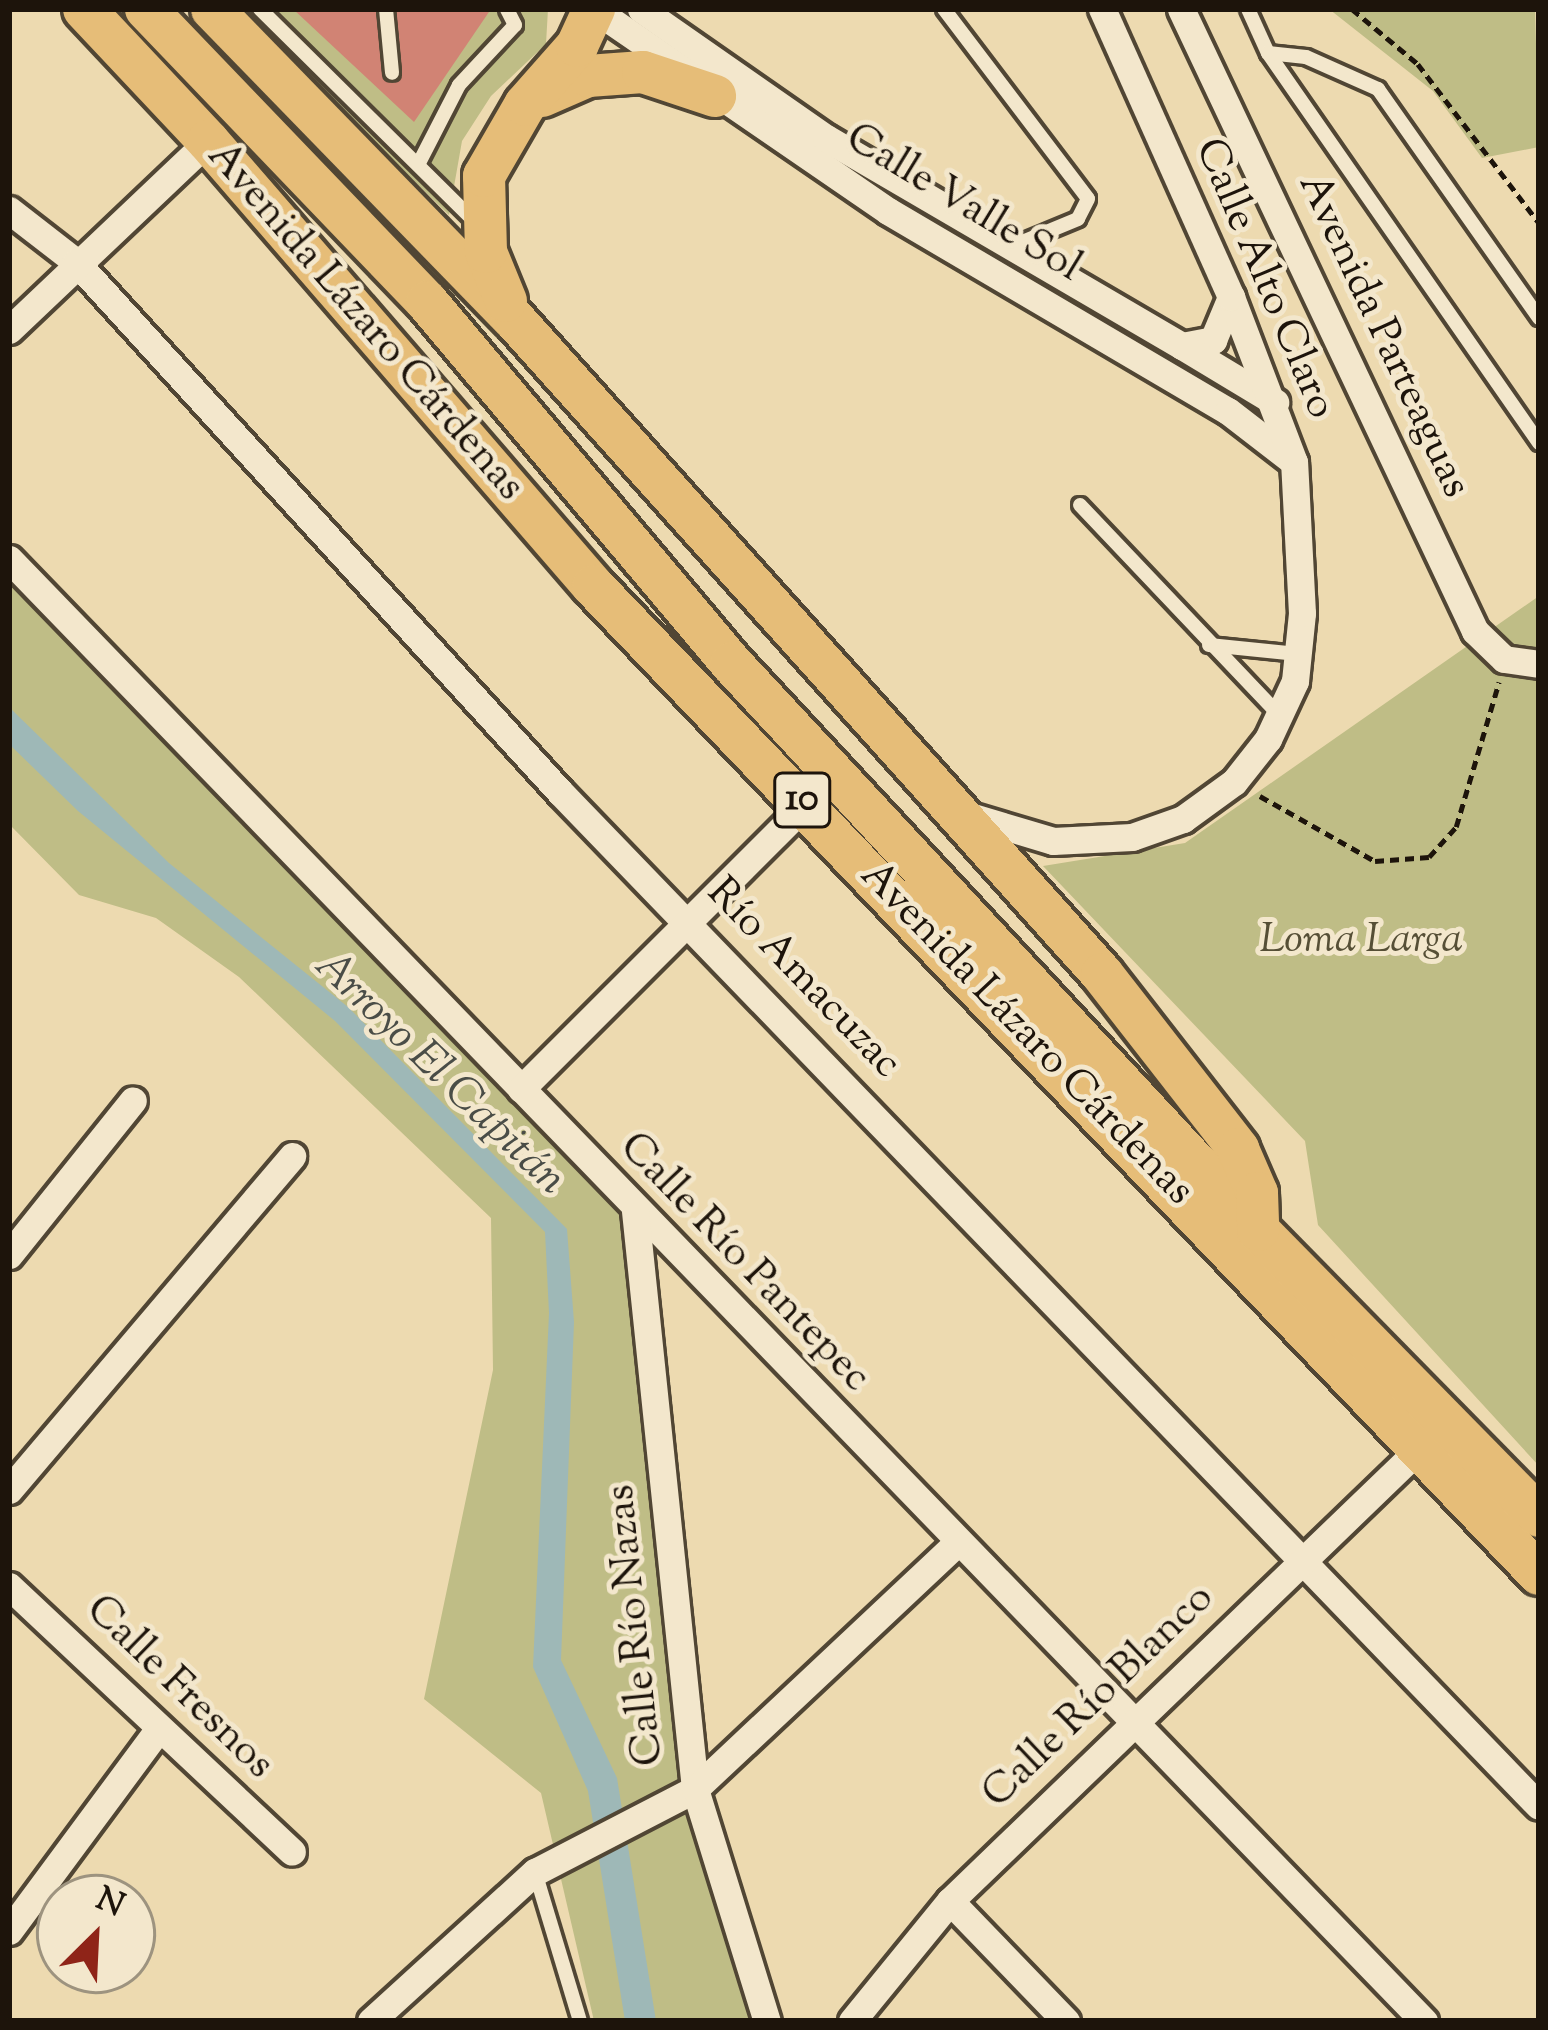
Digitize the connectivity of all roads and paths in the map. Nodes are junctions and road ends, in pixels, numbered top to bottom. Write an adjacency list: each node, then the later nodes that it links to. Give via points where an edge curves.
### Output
1 (84, 9): 18 (highway, Avenida Lázaro Cárdenas / 10)
2 (146, 9): 48 (highway, Avenida Lázaro Cárdenas / 10, via 427,302 731,663)
3 (212, 9): 26 (highway)
4 (386, 9): 15 (lane)
5 (507, 9): 19 (lane, via 514,26 459,85)
6 (594, 9): 16 (street, Calle Valle Sol); 17 (highway, via 568,59)
7 (641, 9): 23 (street, Calle Valle Sol, via 826,138)
8 (944, 9): 23 (lane, via 1088,199 1078,219)
9 (1102, 9): 25 (street, Calle Alto Claro)
10 (1181, 9): 37 (street, Avenida Parteaguas, via 1466,615)
11 (1248, 9): 14 (lane)
12 (1352, 9): 21 (path, via 1418,64)
13 (263, 10): 19 (lane)
14 (1268, 53): 27 (lane, via 1306,57 1374,85); 31 (lane)
15 (392, 73)
16 (715, 96): 17 (highway, via 643,72 606,72); 32 (street, Calle Valle Sol, via 888,212 1228,411)
17 (525, 105): 22 (highway, via 484,176)
18 (208, 141): 24 (street); 41 (highway, Avenida Lázaro Cárdenas / 10, via 593,586)
19 (420, 161): 22 (lane)
20 (9, 210): 24 (street, Río Amacuzac)
21 (1539, 224)
22 (483, 230): 26 (highway)
23 (1010, 247): 29 (street, Calle Valle Sol)
24 (76, 262): 28 (street); 43 (street, Río Amacuzac, via 560,792)
25 (1232, 297): 29 (street, via 1213,340); 30 (street, Calle Alto Claro)
26 (513, 318): 42 (highway)
27 (1539, 319)
28 (9, 330)
29 (1182, 346): 30 (street, Calle Valle Sol)
30 (1275, 402): 32 (street, Calle Alto Claro)
31 (1539, 443)
32 (1294, 462): 36 (street, Calle Alto Claro)
33 (1080, 505): 35 (lane)
34 (9, 559): 44 (street, Calle Río Pantepec)
35 (1209, 645): 36 (lane); 39 (lane)
36 (1298, 654): 39 (street, Calle Alto Claro)
37 (1504, 658): 38 (street); 40 (path, via 1456,827 1429,856 1375,861)
38 (1539, 664)
39 (1279, 715): 40 (street, Calle Alto Claro)
40 (1234, 782): 42 (street, Calle Alto Claro, via 1184,819 1132,837 1053,841)
41 (806, 804): 43 (street); 50 (highway, Avenida Lázaro Cárdenas / 10)
42 (957, 812): 48 (highway, via 1102,974 1238,1149 1257,1193)
43 (689, 921): 44 (street); 54 (street, Río Amacuzac)
44 (521, 1089): 47 (street, Calle Río Pantepec)
45 (133, 1100): 49 (street)
46 (292, 1156): 51 (street)
47 (635, 1211): 53 (street, Calle Río Pantepec); 59 (street, Calle Río Nazas)
48 (1258, 1230): 52 (highway, Avenida Lázaro Cárdenas / 10)
49 (9, 1255)
50 (1420, 1448): 54 (street, Calle Río Blanco); 55 (highway, Avenida Lázaro Cárdenas / 10)
51 (9, 1490)
52 (1539, 1516)
53 (956, 1544): 57 (street, Calle Río Pantepec); 59 (street)
54 (1303, 1559): 57 (street, Calle Río Blanco); 60 (street, Río Amacuzac)
55 (1539, 1574)
56 (9, 1586): 58 (street, Calle Fresnos)
57 (1133, 1722): 63 (street, Calle Río Blanco); 70 (street, Calle Río Pantepec)
58 (159, 1728): 61 (street, Calle Fresnos); 64 (street)
59 (695, 1790): 62 (street); 67 (street, Calle Río Nazas)
60 (1539, 1806)
61 (292, 1852)
62 (535, 1872): 65 (street); 66 (lane)
63 (950, 1901): 68 (street, Calle Río Blanco); 69 (street)
64 (9, 1931)
65 (370, 2021)
66 (580, 2021)
67 (767, 2021)
68 (852, 2021)
69 (1066, 2021)
70 (1424, 2021)

